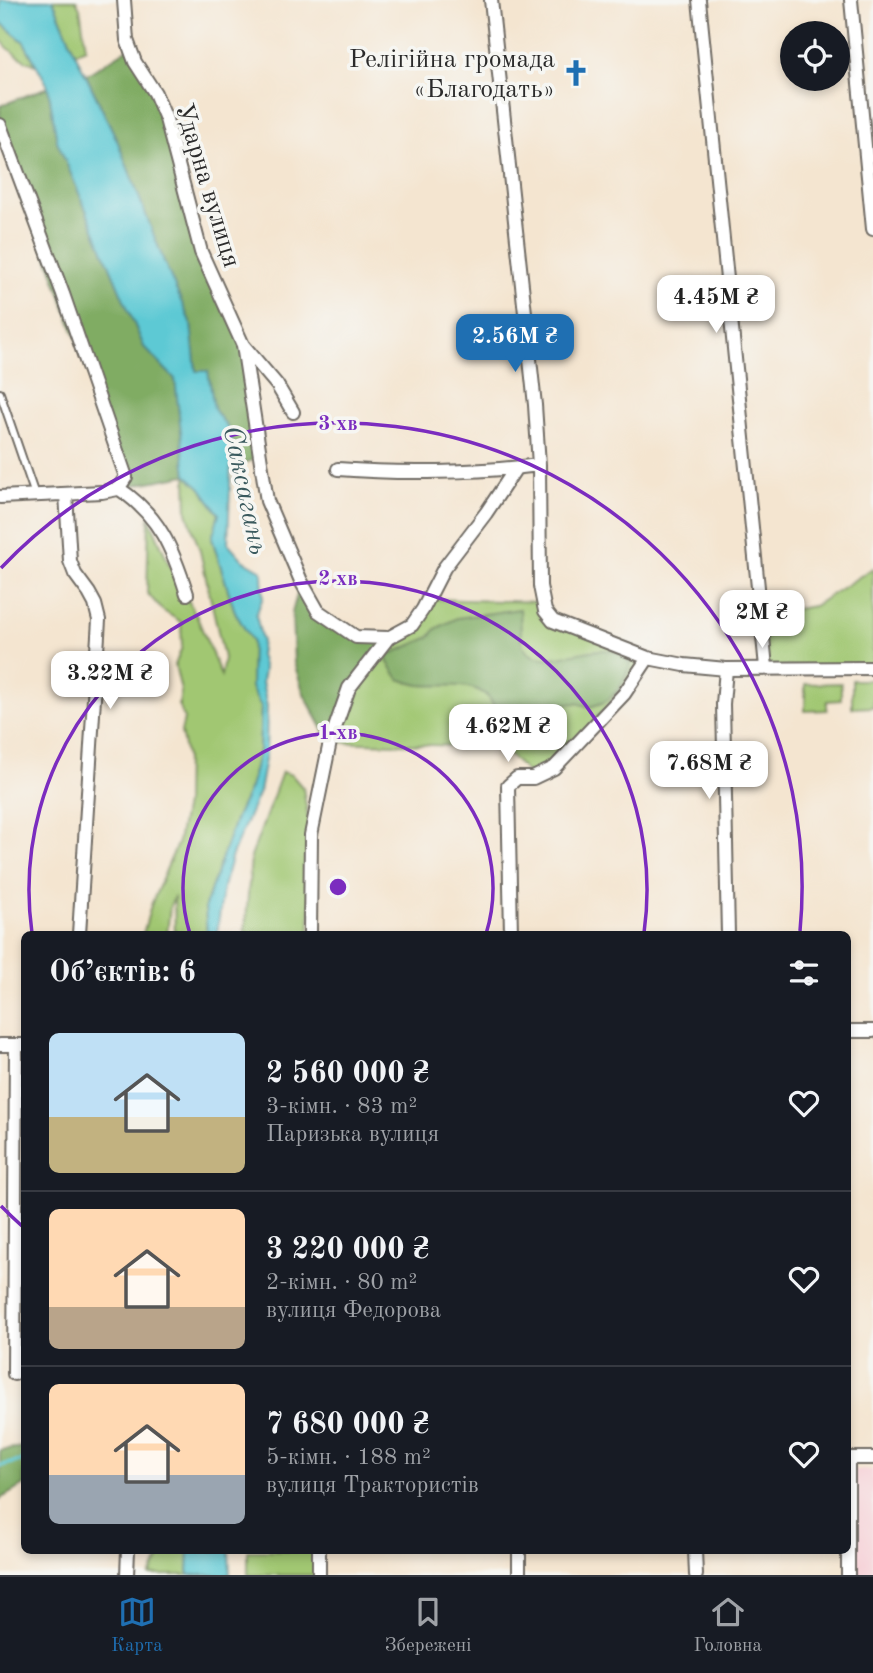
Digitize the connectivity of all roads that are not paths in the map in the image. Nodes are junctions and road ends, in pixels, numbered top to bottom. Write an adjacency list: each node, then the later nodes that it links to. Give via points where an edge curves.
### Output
1 (124, 0): 7 (street, Ударна вулиця, via 129,48 166,119 201,252)
2 (491, 0): 10 (street)
3 (699, 0): 20 (street)
4 (851, 0): 6 (street)
5 (0, 125): 13 (street, via 123,466 126,477)
6 (873, 229)
7 (243, 345): 9 (street, Ударна вулиця); 18 (street, via 263,485 301,582 318,611 356,637)
8 (0, 393): 15 (lane)
9 (293, 412)
10 (538, 465): 11 (street); 19 (street, via 540,586 545,611 570,629)
11 (516, 468): 12 (street); 18 (street, via 444,568 412,625)
12 (338, 469)
13 (118, 488): 14 (street); 17 (street, via 143,506 155,523)
14 (66, 494): 15 (street); 23 (street, via 70,561 99,620)
15 (35, 495): 16 (street)
16 (0, 497)
17 (187, 594)
18 (388, 638): 24 (street, via 349,688 330,742 311,835)
19 (648, 658): 22 (street); 25 (street, via 624,695 554,768 533,778 517,778 508,786)
20 (766, 667): 21 (street); 22 (street)
21 (873, 667)
22 (726, 668): 26 (street)
23 (79, 931)
24 (310, 931)
25 (511, 931)
26 (728, 931)
27 (851, 1031): 28 (street)
28 (873, 1031)
29 (0, 1045): 30 (street)
30 (20, 1045): 31 (street)
31 (14, 1374)
32 (851, 1458): 33 (street)
33 (873, 1458)
34 (128, 1554): 39 (street)
35 (319, 1554): 40 (street)
36 (519, 1554): 41 (street)
37 (695, 1554): 42 (street)
38 (848, 1554): 43 (street)
39 (127, 1575)
40 (319, 1575)
41 (519, 1575)
42 (696, 1575)
43 (848, 1575)

